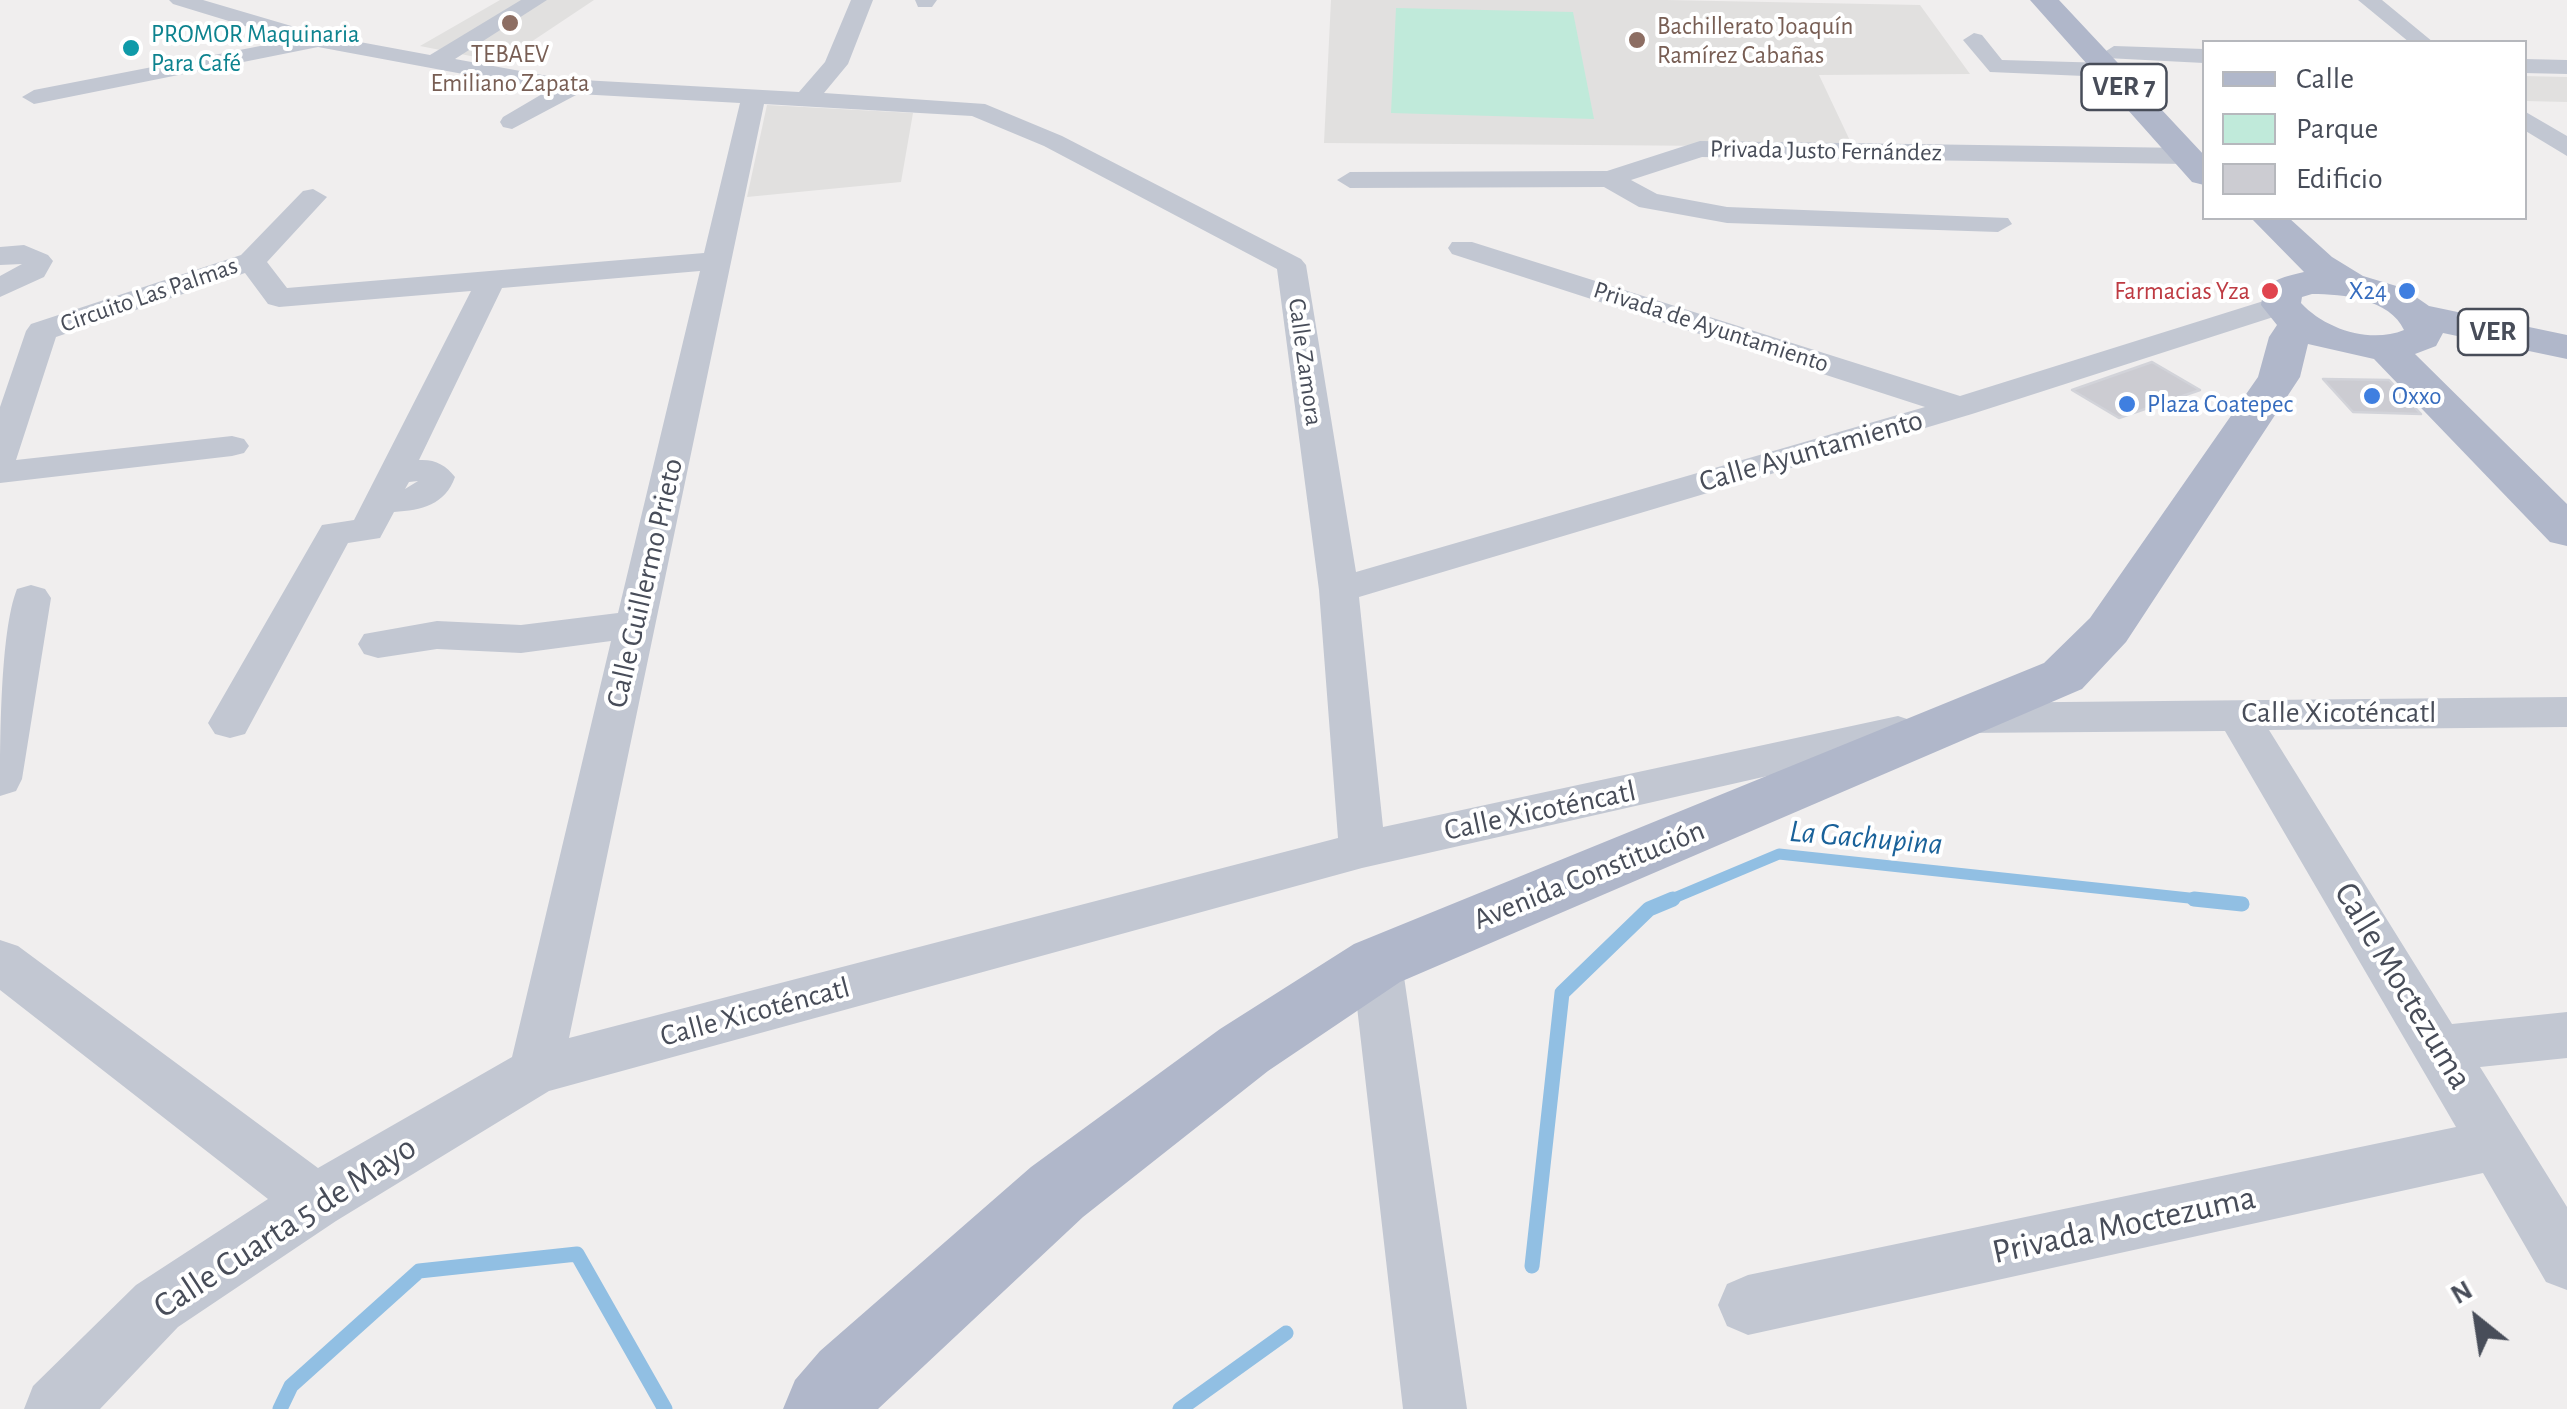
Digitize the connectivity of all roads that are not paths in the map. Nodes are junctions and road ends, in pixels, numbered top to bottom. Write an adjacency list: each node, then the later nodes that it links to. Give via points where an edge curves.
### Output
1 (184, 0): 7 (street, Calle Zamora)
2 (536, 0): 11 (street)
3 (862, 0): 18 (street, via 836,64)
4 (2044, 0): 12 (main road, VER 7)
5 (2062, 0): 12 (main road, VER 7)
6 (2369, 0): 9 (street)
7 (319, 40): 11 (street, Calle Zamora); 16 (street)
8 (1974, 40): 12 (street, via 1998,67)
9 (2419, 40)
10 (2202, 56): 12 (street)
11 (434, 62): 15 (street, Calle Zamora)
12 (2111, 62): 22 (main road, VER 7)
13 (2527, 66): 14 (street)
14 (2567, 68)
15 (574, 86): 17 (street, Calle Zamora); 20 (street)
16 (34, 96)
17 (754, 96): 18 (street, Calle Zamora); 32 (street, Calle Guillermo Prieto)
18 (806, 100): 47 (street, Calle Zamora, via 976,110 1053,141 1290,264)
19 (2527, 120): 21 (street)
20 (512, 122)
21 (2567, 148)
22 (2199, 159): 23 (street, Privada Justo Fernández, via 1700,149)
23 (1610, 179): 24 (street, Privada Justo Fernández); 28 (street, via 1649,201 1727,215)
24 (1350, 180)
25 (313, 197): 31 (street)
26 (2246, 220): 36 (main road, via 2283,262)
27 (2271, 220): 34 (main road)
28 (1998, 224)
29 (1462, 248): 42 (street, Privada de Ayuntamiento)
30 (0, 256): 35 (street, via 24,254 38,261 34,271)
31 (251, 261): 33 (street, Circuito Las Palmas, via 280,298); 39 (street, Circuito Las Palmas)
32 (717, 261): 33 (street, Circuito Las Palmas); 49 (street, Calle Guillermo Prieto)
33 (491, 281): 54 (street, via 383,501 336,533)
34 (2350, 285): 36 (main road); 38 (main road)
35 (0, 288)
36 (2291, 304): 40 (main road, via 2344,341); 42 (street, Calle Ayuntamiento); 53 (main road, Avenida Constitución, via 2278,378 2108,630 2063,676)
37 (0, 305): 39 (street)
38 (2418, 316): 40 (main road, via 2422,337); 41 (main road, VER)
39 (42, 332): 44 (street, Circuito Las Palmas)
40 (2386, 347): 46 (main road)
41 (2567, 347)
42 (1960, 407): 47 (street, Calle Ayuntamiento)
43 (232, 446): 45 (street)
44 (0, 458)
45 (0, 472)
46 (2567, 531)
47 (1338, 590): 56 (street, Calle Zamora)
48 (29, 614): 55 (street)
49 (636, 624): 50 (street, via 521,638 437,635); 61 (street, Calle Guillermo Prieto)
50 (378, 644)
51 (2567, 712): 52 (street, Calle Xicoténcatl)
52 (2236, 713): 53 (street, Calle Xicoténcatl); 60 (street, Calle Moctezuma)
53 (1977, 715): 56 (street, Calle Xicoténcatl); 58 (main road, Avenida Constitución)
54 (230, 723)
55 (0, 779)
56 (1362, 850): 61 (street, Calle Xicoténcatl)
57 (0, 961): 63 (street)
58 (1377, 963): 66 (street); 67 (main road, Avenida Constitución, via 1244,1050 1058,1192)
59 (2567, 1034): 60 (street)
60 (2441, 1048): 62 (street, Calle Moctezuma)
61 (536, 1071): 63 (street, Calle Cuarta 5 de Mayo)
62 (2499, 1144): 64 (street, Calle Moctezuma); 65 (street, Privada Moctezuma)
63 (316, 1200): 68 (street, Calle Cuarta 5 de Mayo, via 156,1306)
64 (2567, 1261)
65 (1748, 1305)
66 (1432, 1391)
67 (836, 1394)
68 (56, 1409)

